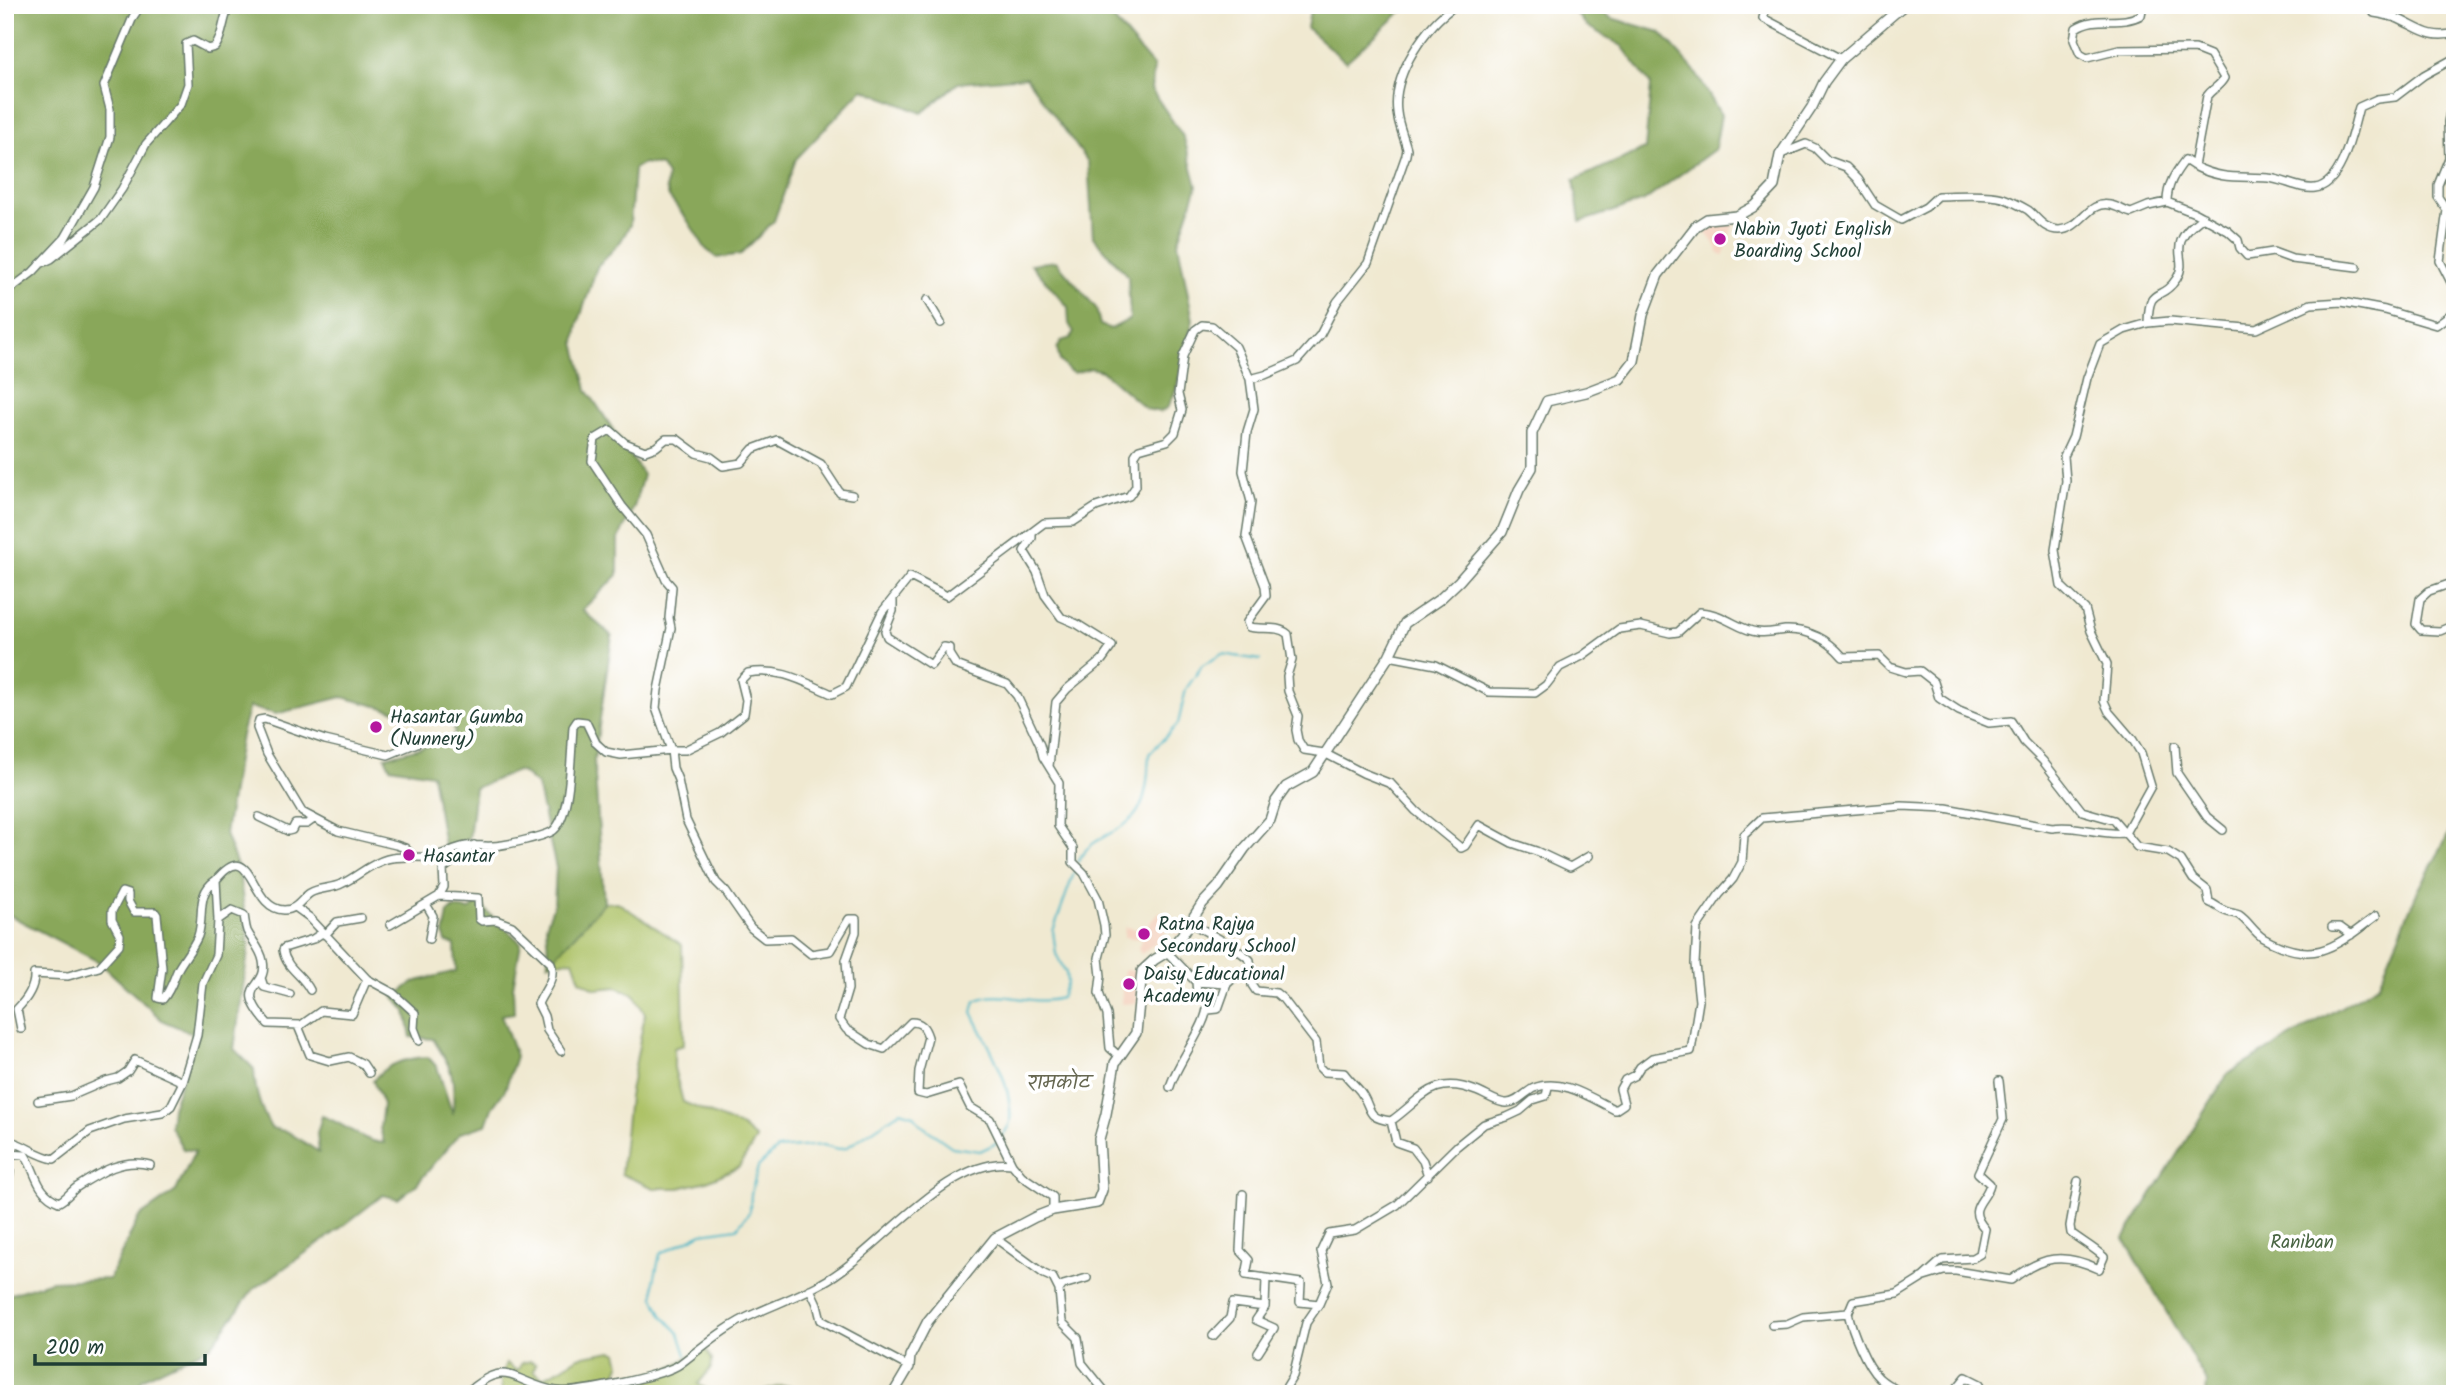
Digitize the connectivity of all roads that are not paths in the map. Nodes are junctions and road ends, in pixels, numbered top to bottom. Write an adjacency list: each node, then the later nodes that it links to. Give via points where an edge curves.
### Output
1 (141, 5): 16 (street, via 104,86 110,137 95,184 65,239)
2 (230, 5): 16 (street, via 215,47 208,49 193,41 186,44 188,83 181,104 146,144 110,209 89,231)
3 (1457, 5): 24 (street, via 1410,56 1403,73 1396,101 1406,155 1368,262 1306,353 1284,368)
4 (1767, 5): 10 (street, via 1763,18)
5 (1904, 5): 10 (main road)
6 (2143, 5): 13 (street, via 2141,15 2129,21 2084,23 2076,28 2074,40 2087,58 2139,49 2195,49 2210,55 2224,78 2207,96)
7 (2372, 5): 8 (street, via 2374,13 2426,34)
8 (2455, 33)
9 (2455, 58): 13 (street, via 2395,97 2359,107 2352,139 2326,186 2313,189 2280,179 2221,177)
10 (1841, 59): 12 (main road)
11 (2455, 89): 18 (street, via 2448,121 2449,158 2438,186 2438,197 2447,210 2440,261)
12 (1780, 155): 14 (street, via 1806,144 1815,148 1827,160 1846,167 1875,205 1902,220 1938,196 2001,197 2055,230 2067,229 2090,209 2104,205 2131,214); 32 (main road, via 1774,186 1755,205 1737,216 1707,219 1696,226 1658,275 1643,315 1634,361 1620,379 1547,401 1532,433 1532,468 1502,532 1460,582 1405,623)
13 (2194, 166): 14 (street, via 2185,160 2177,170 2167,190)
14 (2167, 202): 15 (street)
15 (2203, 217): 17 (street, via 2228,231 2247,256 2273,252 2292,259); 23 (street, via 2180,243 2183,265 2176,279 2148,303)
16 (40, 264): 19 (street)
17 (2357, 267)
18 (2455, 290)
19 (5, 293)
20 (927, 300): 22 (street)
21 (2455, 311): 23 (street, via 2436,325 2342,302 2311,304 2256,329)
22 (941, 323)
23 (2148, 323): 41 (street, via 2100,344 2064,456 2066,481 2055,550 2061,586 2085,609 2107,664 2104,701 2141,753 2151,786)
24 (1250, 379): 28 (street, via 1236,347 1212,326 1202,325 1195,330 1184,356 1179,428 1167,441 1139,449 1136,485 1129,496 1096,507 1073,522 1044,523); 36 (street, via 1254,409 1243,471 1251,502 1247,536 1266,597 1247,622 1249,628 1277,628 1288,634 1292,660 1288,691 1298,716 1298,740 1304,750)
25 (660, 432): 26 (street)
26 (666, 439): 27 (street, via 677,439 723,466 741,463 753,449 777,440 821,464 840,493); 35 (street, via 645,451 610,430 595,439 592,461 646,535 671,587 671,628 656,708)
27 (852, 495)
28 (1032, 533): 30 (street, via 947,596 910,577); 37 (street, via 1024,551 1045,595 1061,617 1112,646 1056,702)
29 (2455, 582): 31 (street, via 2420,599 2416,624 2421,630)
30 (893, 601): 35 (street, via 882,612 846,687 832,694 774,670 748,673 741,680 744,714 720,733 685,750); 37 (street, via 887,637 931,665 944,647 949,648 956,665 1007,684)
31 (2447, 628)
32 (1389, 656): 36 (main road); 41 (street, via 1436,665 1489,692 1535,693 1560,667 1619,629 1641,626 1678,632 1700,612 1714,612 1756,633 1812,633 1831,643 1843,657 1879,656 1890,667 1920,671 1934,682 1939,698 1959,711 1989,723 2011,721 2082,811 2114,820)
33 (417, 743): 39 (street, via 388,755 259,720 257,728 267,754 302,812)
34 (2175, 746): 40 (street, via 2177,772 2207,817)
35 (671, 750): 42 (street, via 606,752 586,722 577,721 566,808 553,832 493,846); 80 (street, via 686,820 701,856 751,928 765,939 795,939 806,952 816,955 830,951 849,919 856,919 846,960 848,989 839,1019 842,1026 884,1049 911,1022 919,1023 928,1041 918,1093 959,1085 970,1107 990,1119)
36 (1324, 753): 44 (street, via 1391,783 1416,811 1461,848 1479,825 1570,867); 52 (main road, via 1313,772 1286,787 1270,820)
37 (1049, 766): 71 (street, via 1059,783 1058,826 1073,848 1073,862 1098,899 1104,925 1098,958 1099,993 1107,1015 1110,1048)
38 (259, 817): 39 (street, via 288,831 295,824)
39 (314, 820): 43 (street, via 338,831 396,845)
40 (2223, 830)
41 (2125, 833): 56 (street, via 2137,847 2168,852 2181,860 2207,890 2209,902 2239,915 2263,938 2294,953 2331,947); 76 (street, via 2052,828 1946,808 1902,806 1762,818 1744,835 1742,862 1697,927 1699,1001 1691,1051 1652,1058 1640,1067 1625,1080 1620,1089 1624,1104 1615,1110 1566,1085)
42 (474, 845): 43 (street, via 432,857); 46 (street, via 443,869 444,887)
43 (413, 856): 48 (street, via 378,862 342,884 309,894)
44 (1589, 856)
45 (216, 880): 48 (street, via 239,865 247,869 268,904 285,910); 51 (street); 68 (street, via 202,897 198,935 163,999 158,998 162,968 157,915 134,912 128,894 122,892 112,911 120,935 115,951 99,967 86,971 68,976 34,974 30,992 17,1009)
46 (439, 895): 47 (street); 70 (street, via 478,898 479,919 512,926 551,963 550,984 538,1004)
47 (426, 904): 53 (street); 57 (street, via 433,916)
48 (295, 907): 55 (street)
49 (2376, 916): 56 (street)
50 (361, 918): 55 (street, via 337,922)
51 (218, 920): 60 (street, via 232,910 244,915 246,928 262,955); 74 (street, via 216,955 203,983 197,1035)
52 (1190, 922): 58 (main road); 59 (street, via 1238,949 1250,960)
53 (390, 925)
54 (2332, 927): 56 (street)
55 (324, 934): 61 (street); 64 (street, via 283,950 290,968)
56 (2351, 935)
57 (429, 939)
58 (1167, 952): 62 (street); 71 (main road, via 1142,971 1136,1033)
59 (1251, 977): 63 (street, via 1238,974); 78 (street, via 1256,991 1276,993 1308,1028 1324,1072 1344,1073 1364,1097 1371,1115)
60 (261, 978): 65 (street, via 264,987); 67 (street, via 251,993 259,1014 271,1025)
61 (367, 979): 67 (street, via 352,1014 321,1011); 69 (street, via 393,993 415,1013)
62 (1196, 982): 63 (street); 66 (street, via 1197,994)
63 (1227, 984): 66 (street, via 1217,1009)
64 (310, 990)
65 (290, 993)
66 (1208, 1010): 75 (street)
67 (298, 1026): 72 (street, via 310,1055 330,1062 349,1057 363,1063)
68 (22, 1028)
69 (419, 1041)
70 (561, 1051)
71 (1119, 1056): 86 (main road, via 1098,1139 1100,1200)
72 (369, 1073)
73 (1999, 1081): 90 (street, via 2003,1119 1978,1173 1990,1184 1977,1206 1976,1216 1985,1229 1983,1247 1973,1258 1942,1260)
74 (183, 1082): 77 (street, via 135,1060 118,1078 71,1096); 79 (street, via 168,1111 90,1131 54,1158 7,1140)
75 (1170, 1087)
76 (1548, 1087): 78 (street, via 1536,1087 1505,1104 1473,1089 1437,1086); 82 (street, via 1546,1096 1484,1124)
77 (38, 1101)
78 (1391, 1121): 82 (street, via 1396,1142 1413,1148)
79 (7, 1154): 81 (street, via 27,1157 39,1188 59,1202 106,1170 135,1162); 85 (street, via 10,1172)
80 (1012, 1164): 86 (street, via 1053,1197); 91 (street, via 997,1162 958,1178 907,1213 848,1266)
81 (150, 1165)
82 (1428, 1176): 93 (street, via 1397,1205 1355,1230 1329,1234 1321,1251 1328,1283)
83 (2078, 1181): 90 (street, via 2071,1233 2104,1257 2099,1269 2058,1258 2034,1264 2011,1280 1956,1271)
84 (1243, 1194): 89 (street, via 1240,1250 1249,1259 1246,1275)
85 (5, 1202)
86 (1053, 1210): 87 (main road)
87 (995, 1238): 92 (street, via 1053,1278); 99 (main road, via 929,1321)
88 (1087, 1278): 92 (street)
89 (1266, 1278): 93 (street, via 1301,1283 1300,1303); 94 (street)
90 (1921, 1279): 95 (street, via 1897,1294 1853,1301)
91 (810, 1289): 99 (street, via 821,1321); 100 (street, via 714,1336 664,1373 558,1392 500,1373 486,1377)
92 (1059, 1290): 102 (street, via 1062,1322 1078,1338 1082,1363)
93 (1319, 1304): 103 (street, via 1306,1323 1293,1376)
94 (1265, 1307): 97 (street, via 1233,1303 1230,1318); 98 (street, via 1256,1320 1274,1328)
95 (1848, 1313): 96 (street); 104 (street, via 1870,1366 1878,1378)
96 (1773, 1325)
97 (1213, 1336)
98 (1258, 1353)
99 (909, 1367): 101 (main road)
100 (464, 1394)
101 (893, 1394)
102 (1107, 1394)
103 (1282, 1394)
104 (1902, 1394)
105 (1952, 1394): 106 (street, via 1966,1377 1980,1384)
106 (1986, 1394)

